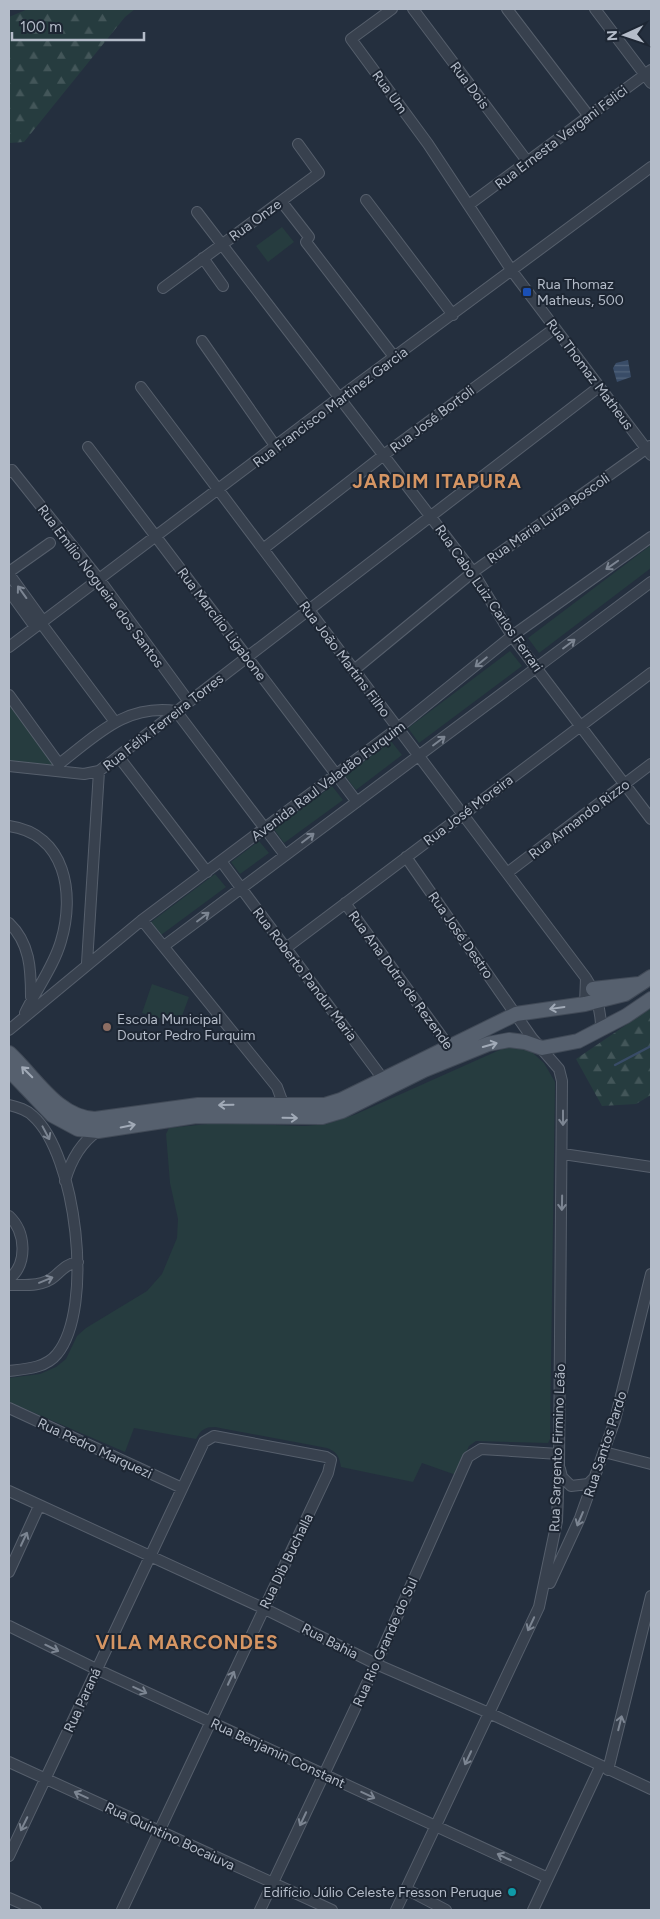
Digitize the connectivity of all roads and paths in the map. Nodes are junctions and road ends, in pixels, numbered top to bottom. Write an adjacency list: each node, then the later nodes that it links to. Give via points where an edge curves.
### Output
1 (392, 9): 8 (street, Rua Um, via 351,39)
2 (413, 9): 9 (street, Rua Dois)
3 (508, 9): 6 (street)
4 (595, 9): 5 (street)
5 (649, 76): 6 (street, Rua Ernesta Vergani Felici)
6 (588, 115): 9 (street, Rua Ernesta Vergani Felici)
7 (298, 144): 12 (street, Rua Onze, via 319,173)
8 (428, 144): 13 (street, Rua Thomaz Matheus)
9 (527, 162): 13 (street, Rua Ernesta Vergani Felici)
10 (651, 167): 17 (street, Rua Francisco Martinez Garcia)
11 (366, 200): 20 (street)
12 (281, 201): 15 (street, Rua Onze); 23 (street)
13 (470, 204): 17 (street, Rua Thomaz Matheus)
14 (197, 212): 15 (street, Rua Cabo Luiz Carlos Ferrari)
15 (221, 245): 16 (street, Rua Onze); 26 (street, Rua Cabo Luiz Carlos Ferrari)
16 (203, 258): 18 (street); 19 (street, Rua Onze)
17 (512, 271): 20 (street, Rua Francisco Martinez Garcia); 21 (street, Rua Thomaz Matheus)
18 (223, 286)
19 (163, 288)
20 (453, 315): 23 (street, Rua Francisco Martinez Garcia)
21 (555, 328): 24 (street, Rua Thomaz Matheus); 30 (street, Rua José Bortoli)
22 (202, 341): 28 (street)
23 (395, 358): 26 (street, Rua Francisco Martinez Garcia)
24 (599, 386): 29 (street, Rua Thomaz Matheus); 33 (street, Rua Félix Ferreira Torres)
25 (141, 387): 32 (street, Rua João Martins Filho)
26 (340, 397): 28 (street, Rua Francisco Martinez Garcia); 30 (street, Rua Cabo Luiz Carlos Ferrari)
27 (88, 447): 34 (street, Rua Marcílio Ligabone)
28 (276, 447): 32 (street, Rua Francisco Martinez Garcia)
29 (650, 449): 38 (street, Rua Maria Luiza Boscoli)
30 (384, 454): 33 (street, Rua Cabo Luiz Carlos Ferrari); 37 (street, Rua José Bortoli)
31 (10, 471): 40 (street, Rua Emílio Nogueira dos Santos)
32 (218, 490): 34 (street, Rua Francisco Martinez Garcia); 37 (street, Rua João Martins Filho)
33 (430, 515): 38 (street, Rua Cabo Luiz Carlos Ferrari); 43 (street, Rua Félix Ferreira Torres)
34 (156, 537): 40 (street, Rua Francisco Martinez Garcia); 47 (street, Rua Marcílio Ligabone)
35 (651, 537): 45 (street, Avenida Raul Valadão Furquim, one-way to 45)
36 (50, 543): 39 (street)
37 (263, 549): 43 (street, Rua João Martins Filho)
38 (473, 572): 45 (street, Rua Cabo Luiz Carlos Ferrari); 49 (street, Rua Maria Luiza Boscoli)
39 (9, 573): 44 (street, one-way to 39)
40 (99, 579): 44 (street, Rua Francisco Martinez Garcia); 52 (street, Rua Emílio Nogueira dos Santos)
41 (651, 582): 48 (street, one-way to 41)
42 (9, 591): 44 (street)
43 (308, 610): 47 (street, Rua Félix Ferreira Torres); 49 (street, Rua João Martins Filho)
44 (40, 624): 46 (street, Rua Francisco Martinez Garcia); 54 (street)
45 (512, 636): 48 (street, Rua Cabo Luiz Carlos Ferrari); 56 (street, Avenida Raul Valadão Furquim, one-way to 56)
46 (9, 647)
47 (247, 657): 52 (street, Rua Félix Ferreira Torres); 63 (street, Rua Marcílio Ligabone)
48 (537, 668): 55 (street, Rua Cabo Luiz Carlos Ferrari); 58 (street, one-way to 48)
49 (354, 670): 56 (street, Rua João Martins Filho)
50 (651, 673): 55 (street, Rua José Moreira)
51 (9, 695): 61 (street)
52 (189, 702): 53 (street, Rua Félix Ferreira Torres)
53 (176, 711): 54 (street, via 160,709 132,714); 57 (street, Rua Félix Ferreira Torres); 69 (street)
54 (115, 722): 61 (street)
55 (581, 726): 64 (street, Rua Cabo Luiz Carlos Ferrari); 66 (street, Rua José Moreira)
56 (398, 728): 58 (street, Rua João Martins Filho); 63 (street, Avenida Raul Valadão Furquim)
57 (118, 756): 62 (street, Rua Félix Ferreira Torres); 73 (street)
58 (418, 756): 65 (street); 66 (street, Rua João Martins Filho)
59 (651, 764): 64 (street, Rua Armando Rizzo)
60 (9, 766): 61 (street)
61 (59, 768): 62 (street, via 84,774)
62 (99, 771): 82 (street, Rua Félix Ferreira Torres)
63 (336, 774): 65 (street, Rua Marcílio Ligabone); 69 (street, Avenida Raul Valadão Furquim)
64 (624, 784): 67 (street, Rua Cabo Luiz Carlos Ferrari); 74 (street, Rua Armando Rizzo)
65 (357, 802): 70 (street, one-way to 65)
66 (463, 814): 71 (street, Rua José Moreira); 74 (street, Rua João Martins Filho)
67 (651, 819)
68 (9, 826): 83 (street, via 40,837 50,846 62,871 67,911 61,943)
69 (265, 828): 70 (street); 72 (street, Avenida Raul Valadão Furquim)
70 (285, 855): 75 (street)
71 (406, 857): 76 (street, Rua José Moreira); 88 (street, Rua José Destro)
72 (221, 861): 73 (street, Avenida Raul Valadão Furquim); 75 (street, Rua Roberto Pandur Maria)
73 (207, 872): 77 (street, Avenida Raul Valadão Furquim)
74 (507, 873): 85 (street, Rua João Martins Filho)
75 (241, 888): 80 (street, one-way to 75); 81 (street, Rua Roberto Pandur Maria)
76 (345, 903): 81 (street, Rua José Moreira); 93 (street, Rua Ana Dutra de Rezende)
77 (142, 920): 80 (street); 82 (street, Avenida Raul Valadão Furquim)
78 (9, 923): 79 (street)
79 (26, 946): 83 (street, via 35,963); 87 (street, via 31,973)
80 (164, 946): 99 (street, via 277,1087)
81 (286, 948): 96 (street, Rua Roberto Pandur Maria)
82 (87, 963): 89 (street, Avenida Raul Valadão Furquim)
83 (46, 973): 87 (street)
84 (647, 980): 85 (main road, via 625,994)
85 (590, 993): 88 (main road, one-way to 88); 90 (street)
86 (651, 999): 90 (main road)
87 (31, 1001): 89 (street)
88 (516, 1014): 92 (street, Rua José Destro); 93 (main road)
89 (23, 1017): 91 (street, Avenida Raul Valadão Furquim)
90 (600, 1028): 92 (main road, via 578,1042)
91 (9, 1030)
92 (542, 1048): 93 (main road, one-way to 92, via 509,1040); 103 (street, Rua Sargento Firmino Leão, one-way to 103, via 559,1069 562,1081)
93 (452, 1052): 96 (main road, via 424,1070)
94 (9, 1054): 101 (main road, one-way to 94)
95 (9, 1070): 97 (main road)
96 (387, 1084): 99 (main road, via 325,1105); 102 (main road, one-way to 96, via 196,1116 322,1117 342,1111)
97 (39, 1102): 100 (street); 101 (main road)
98 (9, 1105): 100 (street)
99 (284, 1106): 102 (main road, one-way to 102, via 198,1105)
100 (32, 1115): 105 (street, one-way to 105, via 49,1139)
101 (68, 1118): 102 (main road, via 78,1129)
102 (101, 1126): 105 (street, via 75,1155)
103 (563, 1154): 104 (street); 115 (street, Rua Sargento Firmino Leão, one-way to 115)
104 (651, 1167)
105 (65, 1181): 107 (street, via 75,1226)
106 (9, 1216): 109 (street, via 18,1226 23,1243 20,1265)
107 (78, 1262): 110 (street, one-way to 107, via 42,1283 70,1263); 111 (street, via 68,1337 56,1355 40,1366)
108 (651, 1274): 114 (street, Rua Santos Pardo)
109 (9, 1280)
110 (9, 1285)
111 (9, 1372)
112 (9, 1408): 119 (street, Rua Pedro Marquezi)
113 (208, 1438): 119 (street, Rua Paraná); 126 (street, Rua Dib Buchalla, via 214,1436 331,1460 328,1473)
114 (604, 1452): 116 (street); 118 (street, Rua Santos Pardo)
115 (559, 1454): 117 (street, Rua Sargento Firmino Leão); 129 (street, Rua Rio Grande do Sul, via 481,1449 468,1457)
116 (651, 1464)
117 (559, 1466): 118 (street, via 562,1477 571,1486 588,1484); 125 (street, Rua Sargento Firmino Leão, via 557,1521)
118 (598, 1474): 125 (street, Rua Santos Pardo, one-way to 125)
119 (182, 1488): 122 (street, Rua Paraná)
120 (9, 1491): 121 (street, Rua Bahia)
121 (39, 1506): 122 (street, Rua Bahia); 123 (street, one-way to 121)
122 (150, 1556): 126 (street, Rua Bahia); 130 (street, Rua Paraná)
123 (9, 1572)
124 (651, 1596): 127 (street)
125 (539, 1607): 131 (street, Rua Sargento Firmino Leão, one-way to 131)
126 (263, 1608): 129 (street, Rua Bahia); 132 (street, Rua Dib Buchalla, one-way to 126)
127 (649, 1612): 134 (street, one-way to 127)
128 (9, 1626): 130 (street, Rua Benjamin Constant, one-way to 130)
129 (376, 1664): 131 (street, Rua Bahia); 135 (street, Rua Rio Grande do Sul)
130 (96, 1669): 132 (street, Rua Benjamin Constant, one-way to 132); 136 (street, Rua Paraná)
131 (489, 1714): 134 (street, Rua Bahia); 138 (street, Rua Sargento Firmino Leão, one-way to 138)
132 (210, 1722): 135 (street, Rua Benjamin Constant); 139 (street, Rua Dib Buchalla)
133 (9, 1762): 136 (street, Rua Quintino Bocaiuva)
134 (604, 1769): 137 (street, Rua Bahia); 141 (street)
135 (324, 1775): 138 (street, Rua Benjamin Constant, one-way to 138); 142 (street, Rua Rio Grande do Sul, one-way to 142)
136 (46, 1779): 139 (street, Rua Quintino Bocaiuva, one-way to 136); 140 (street, Rua Paraná, one-way to 140)
137 (651, 1789)
138 (436, 1826): 141 (street, Rua Benjamin Constant, one-way to 138); 143 (street, Rua Sargento Firmino Leão)
139 (158, 1831): 142 (street, Rua Quintino Bocaiuva); 147 (street, Rua Dib Buchalla)
140 (9, 1856)
141 (548, 1878): 153 (street)
142 (273, 1883): 148 (street, Rua Rio Grande do Sul); 149 (street, Rua Quintino Bocaiuva)
143 (406, 1889): 145 (street); 150 (street, Rua Sargento Firmino Leão)
144 (9, 1898): 146 (street)
145 (427, 1898): 151 (street); 152 (street)
146 (36, 1910)
147 (122, 1910)
148 (260, 1910)
149 (332, 1910)
150 (396, 1910)
151 (432, 1910)
152 (446, 1910)
153 (533, 1910)

